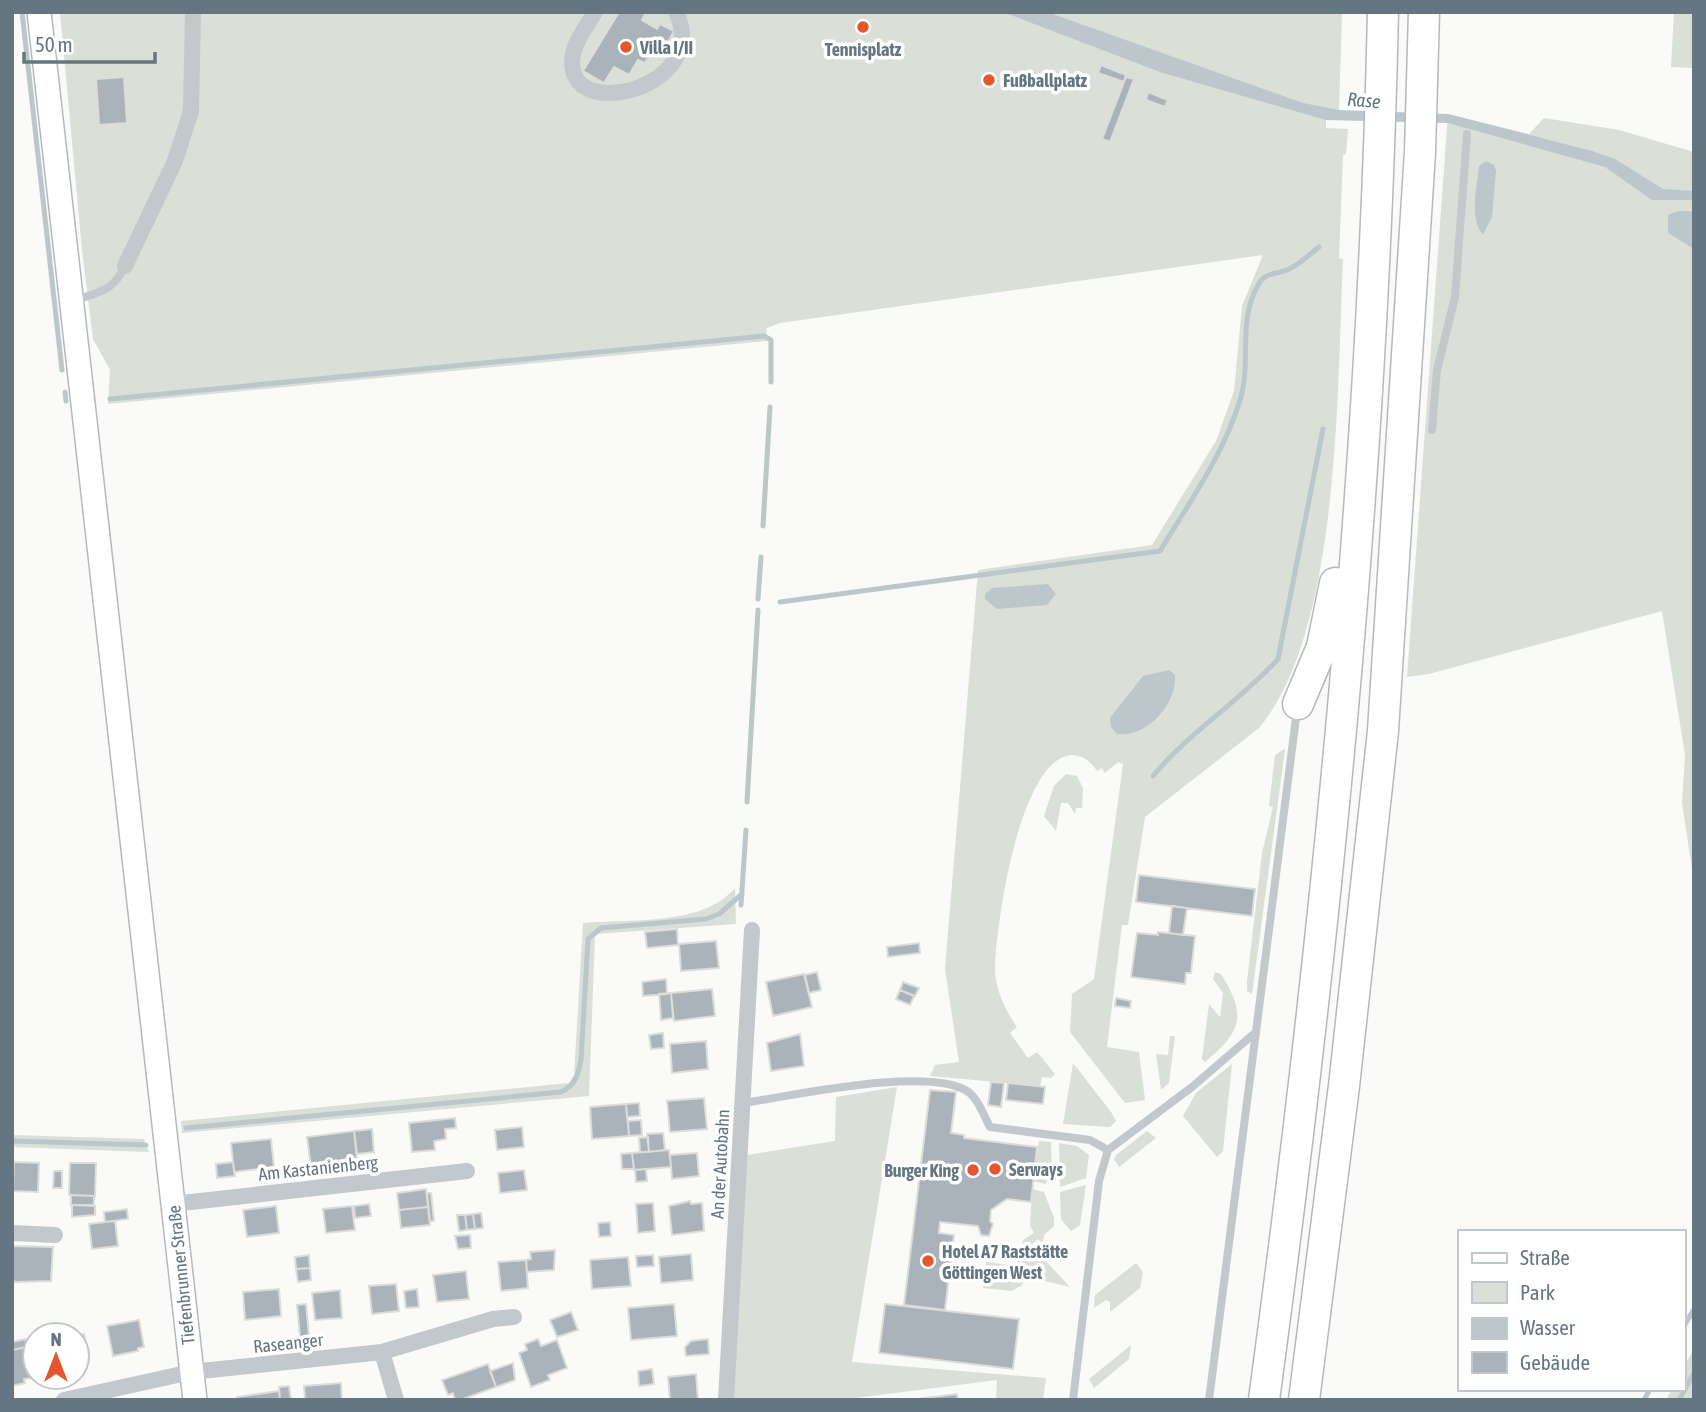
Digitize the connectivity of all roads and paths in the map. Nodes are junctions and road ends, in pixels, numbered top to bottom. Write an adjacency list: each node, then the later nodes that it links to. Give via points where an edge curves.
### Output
1 (39, 12): 9 (street, Tiefenbrunner Straße)
2 (193, 12): 8 (street, via 191,111 175,161)
3 (595, 12): 4 (street, via 575,48 573,75 579,85 602,94 641,87 668,68 682,39)
4 (676, 12)
5 (1383, 12): 11 (highway)
6 (1424, 12): 31 (highway, via 1420,152 1383,731)
7 (1467, 134): 10 (lane, via 1455,297 1437,370)
8 (125, 266): 9 (lane, via 118,282 106,290)
9 (70, 302): 18 (street, Tiefenbrunner Straße)
10 (1432, 430)
11 (1361, 456): 12 (highway, via 1322,647); 30 (highway, via 1306,1090)
12 (1298, 704): 14 (lane)
13 (752, 930): 15 (street, An der Autobahn)
14 (1256, 1032): 16 (lane); 29 (lane)
15 (742, 1103): 16 (lane, via 902,1081 943,1083 974,1096 990,1127 1090,1140); 27 (street, An der Autobahn)
16 (1108, 1150): 28 (lane, via 1099,1181)
17 (467, 1171): 18 (street, Am Kastanienberg)
18 (173, 1204): 23 (street, Tiefenbrunner Straße)
19 (12, 1233): 20 (street)
20 (55, 1235)
21 (514, 1317): 22 (street, Raseanger, via 492,1319)
22 (382, 1352): 23 (street, Raseanger); 26 (street)
23 (191, 1372): 24 (street, Raseanger); 25 (street, Tiefenbrunner Straße)
24 (64, 1400)
25 (195, 1400)
26 (396, 1400)
27 (726, 1400)
28 (1073, 1400)
29 (1209, 1400)
30 (1264, 1400)
31 (1304, 1400)

